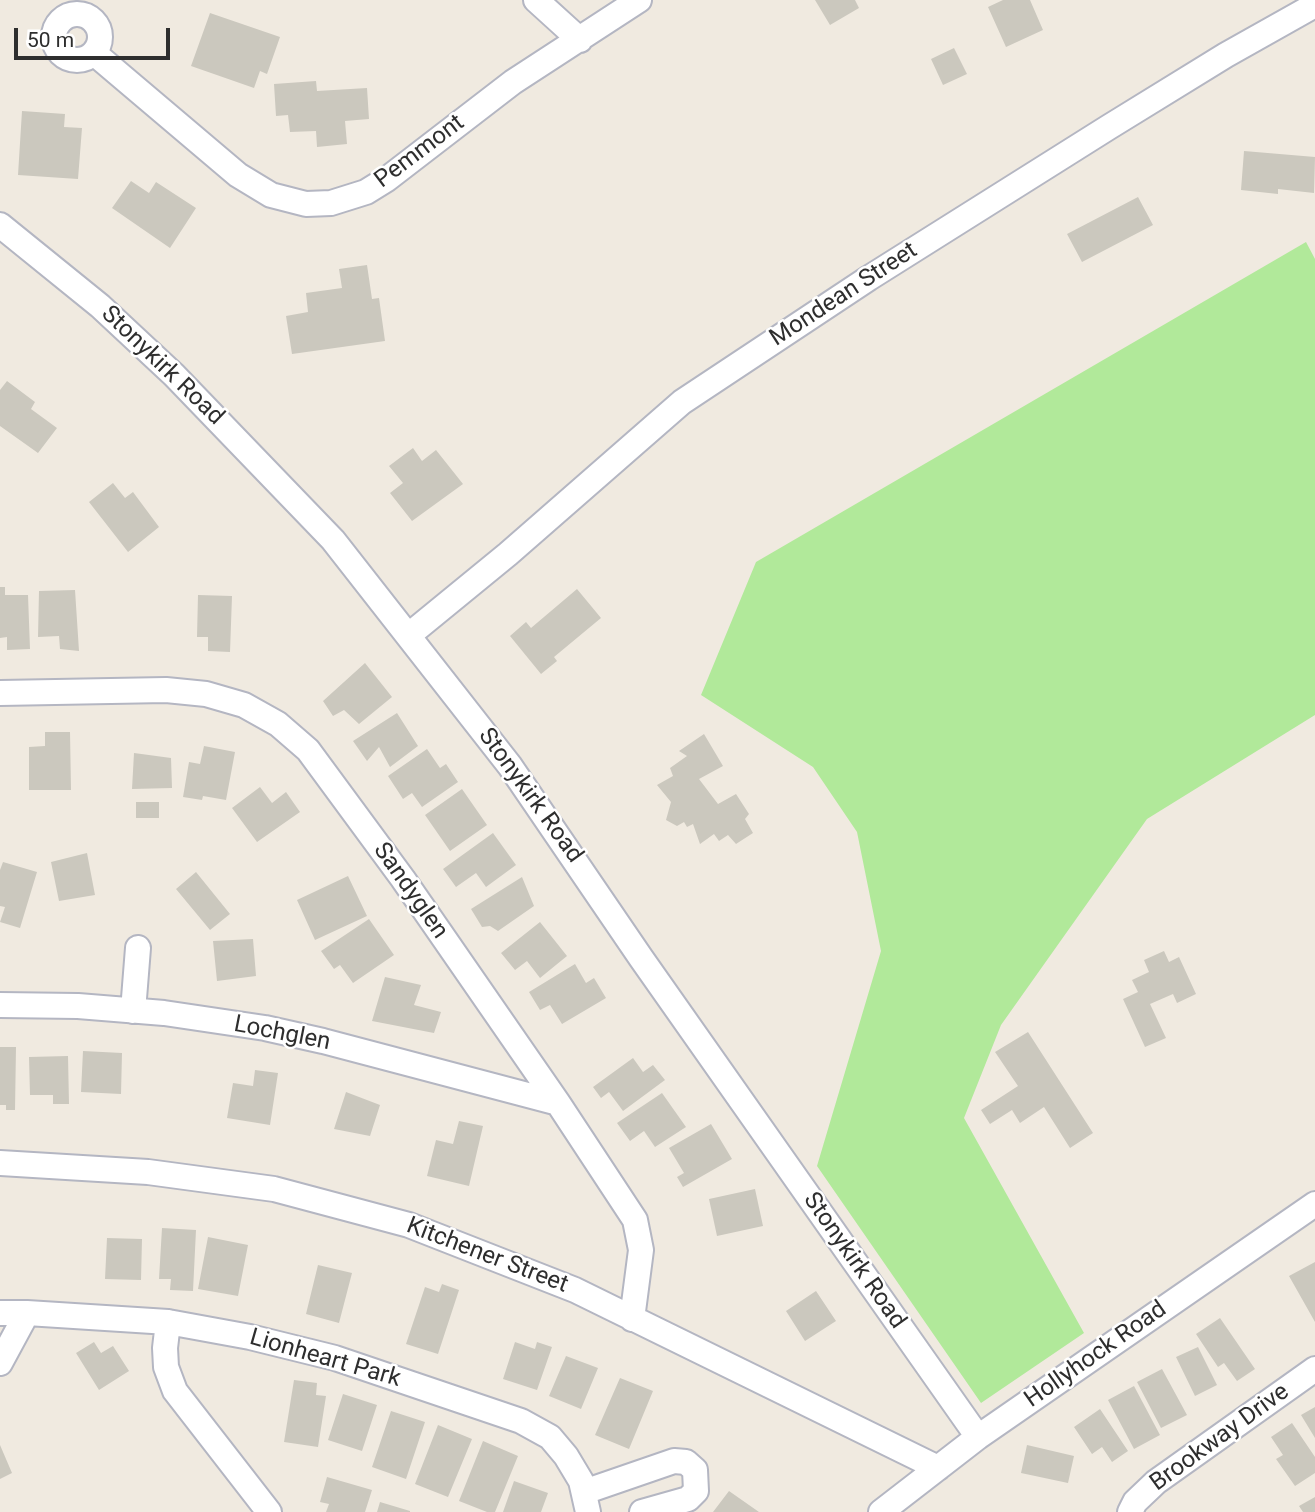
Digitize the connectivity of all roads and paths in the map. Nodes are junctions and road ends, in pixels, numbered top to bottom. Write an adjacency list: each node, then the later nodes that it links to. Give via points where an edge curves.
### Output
1 (536, 0): 4 (street)
2 (639, 0): 4 (street, Pemmont)
3 (1315, 5): 7 (street, Mondean Street, via 1109,127 682,402)
4 (580, 40): 5 (street, Pemmont, via 513,82 366,192 306,204 271,195 238,175)
5 (94, 53)
6 (0, 225): 7 (street, Stonykirk Road, via 100,306 174,375 333,540)
7 (409, 635): 21 (street, Stonykirk Road, via 510,766)
8 (0, 693): 12 (street, Sandyglen, via 186,691 244,705 278,724 308,750)
9 (138, 948): 11 (street)
10 (0, 1005): 11 (street, Lochglen)
11 (133, 1011): 12 (street, Lochglen, via 288,1033)
12 (558, 1103): 17 (street, Sandyglen, via 635,1220 641,1250)
13 (0, 1163): 17 (street, Kitchener Street, via 148,1172 274,1189 409,1225 575,1290)
14 (1315, 1204): 21 (street, Hollyhock Road)
15 (0, 1313): 16 (street, Lionheart Park)
16 (27, 1313): 18 (street, Lionheart Park); 19 (street)
17 (632, 1319): 22 (street, Kitchener Street)
18 (168, 1322): 24 (street, Lionheart Park, via 335,1358 521,1421 550,1437 566,1456 581,1481); 26 (street, via 166,1367 175,1391)
19 (0, 1363)
20 (1315, 1369): 28 (street, Brookway Drive, via 1156,1482)
21 (978, 1437): 22 (street, Hollyhock Road)
22 (938, 1468): 27 (street, Hollyhock Road)
23 (639, 1473): 24 (street, Lionheart Park); 25 (street, Lionheart Park); 25 (street, Lionheart Park, via 674,1461 686,1462 695,1470 695,1491 688,1499)
24 (586, 1502)
25 (645, 1511)
26 (269, 1512)
27 (881, 1512)
28 (1130, 1512)

